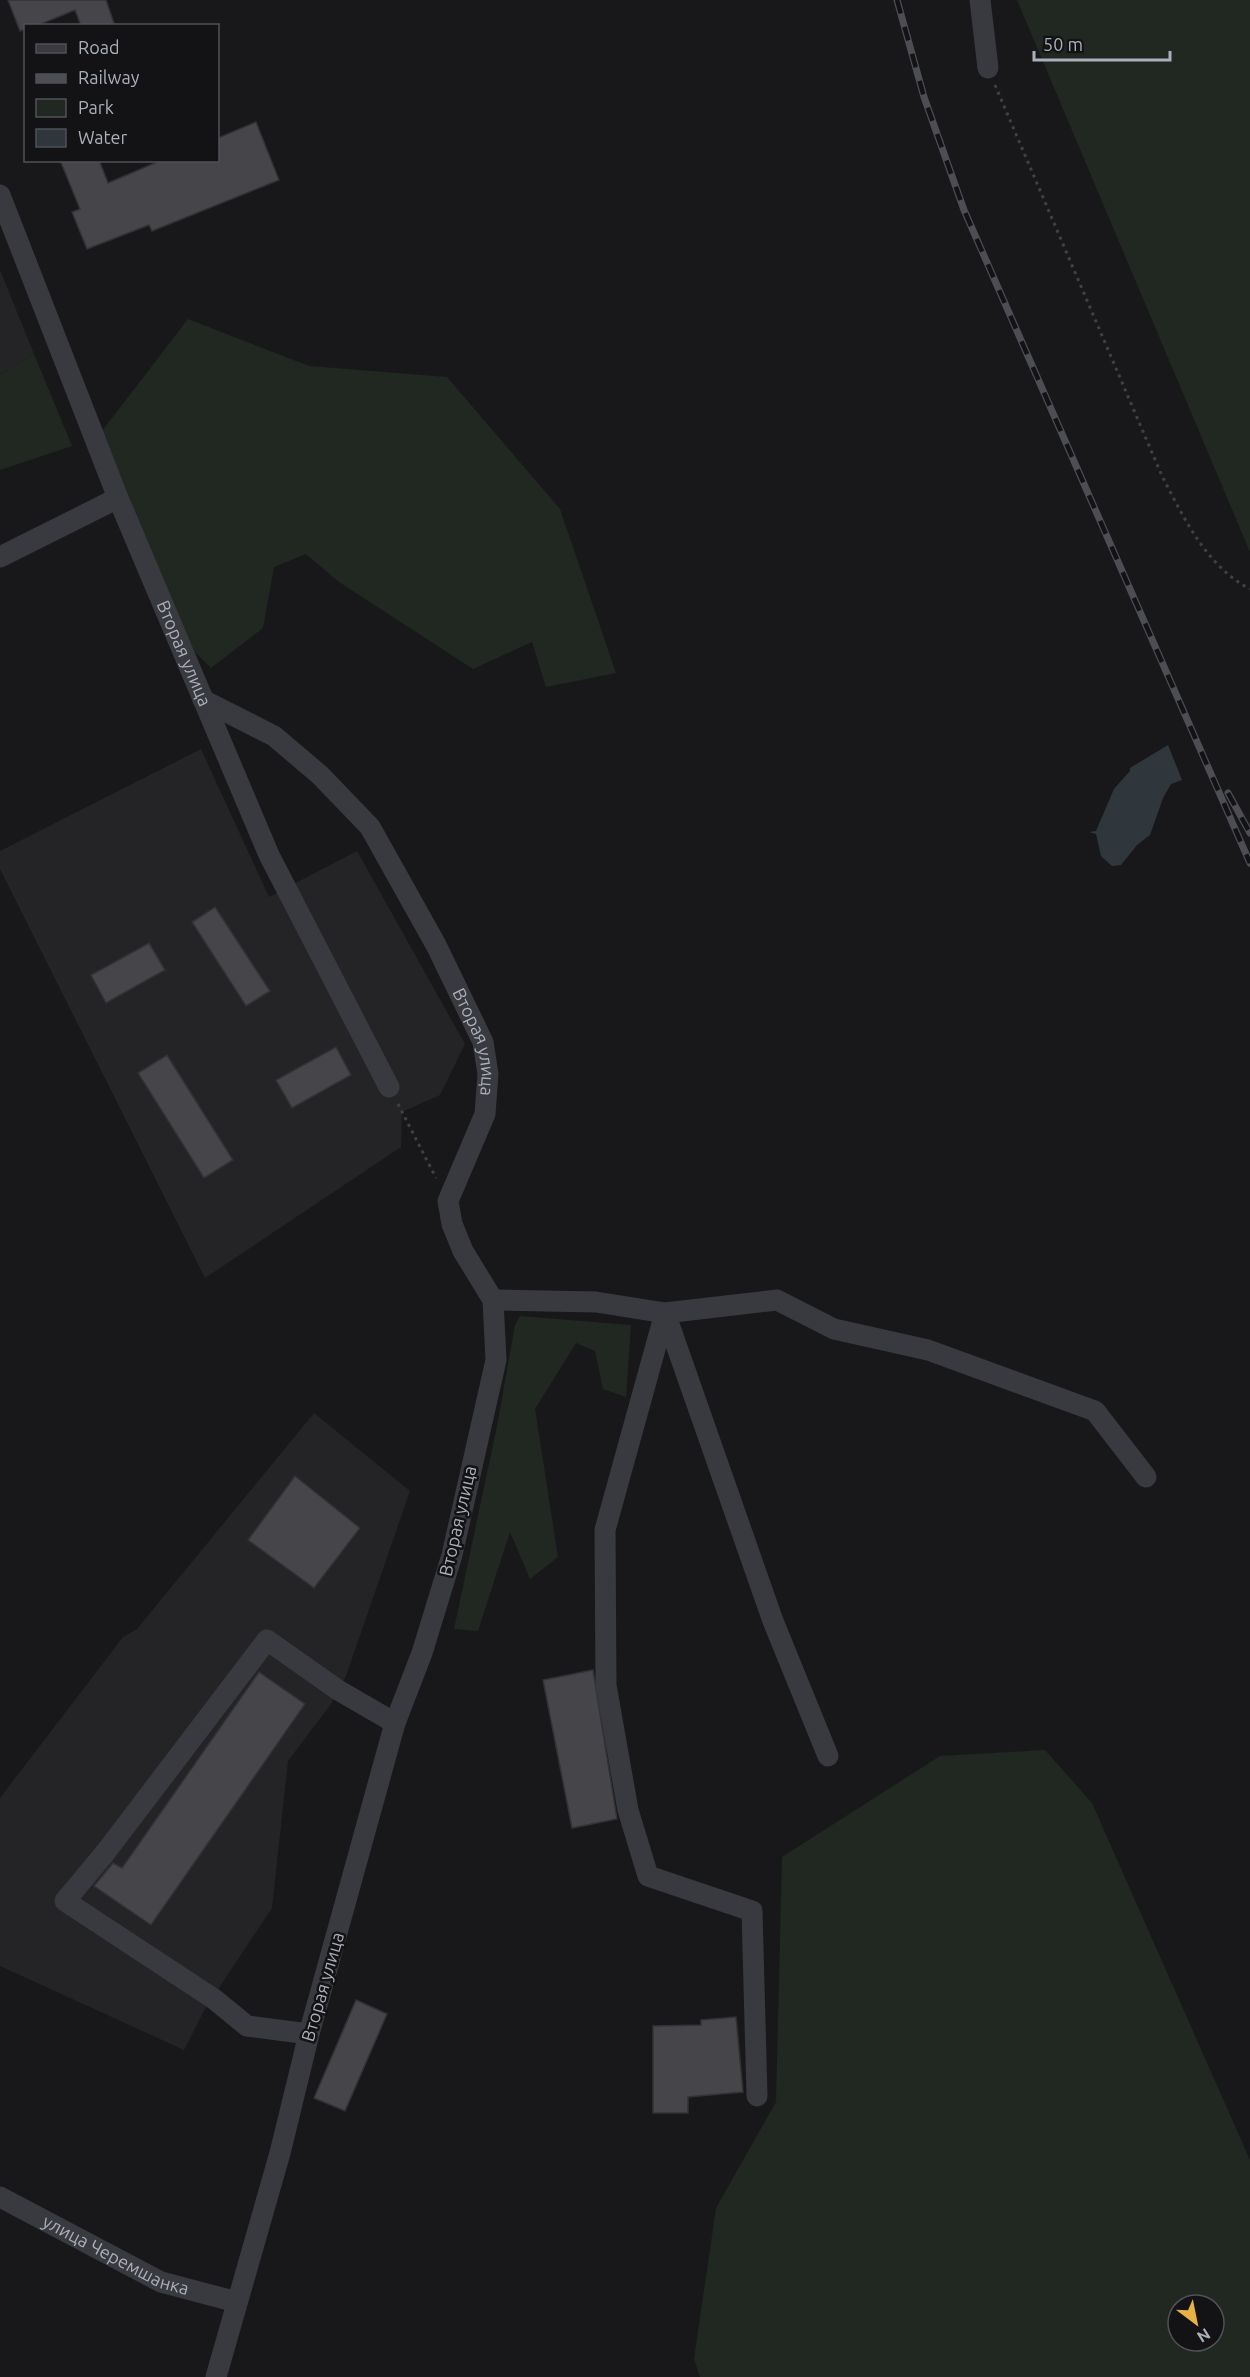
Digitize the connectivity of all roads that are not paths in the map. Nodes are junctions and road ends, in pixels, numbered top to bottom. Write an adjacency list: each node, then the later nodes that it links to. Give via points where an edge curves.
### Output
1 (980, 0): 2 (street)
2 (988, 68)
3 (0, 195): 4 (street, Вторая улица)
4 (118, 498): 5 (street); 6 (street, Вторая улица)
5 (0, 557)
6 (203, 700): 7 (street, via 269,855); 8 (street, Вторая улица, via 274,736 320,775 370,828 436,945 483,1042 488,1074 485,1114 448,1201 463,1251)
7 (389, 1087)
8 (493, 1300): 9 (street, via 596,1302); 11 (street, Вторая улица, via 496,1360 452,1555 422,1653)
9 (665, 1313): 10 (street, via 777,1300 834,1329 928,1350 1095,1411); 12 (street, via 773,1621); 14 (street, via 605,1530 606,1685 628,1810 648,1876 752,1911)
10 (1146, 1477)
11 (395, 1723): 13 (street, Вторая улица); 13 (street, via 338,1690 267,1640 65,1901 214,1999 247,2026)
12 (828, 1756)
13 (309, 2034): 16 (street, Вторая улица)
14 (757, 2096)
15 (0, 2196): 16 (street, улица Черемшанка, via 161,2282)
16 (237, 2302): 17 (street, Вторая улица)
17 (216, 2377)

